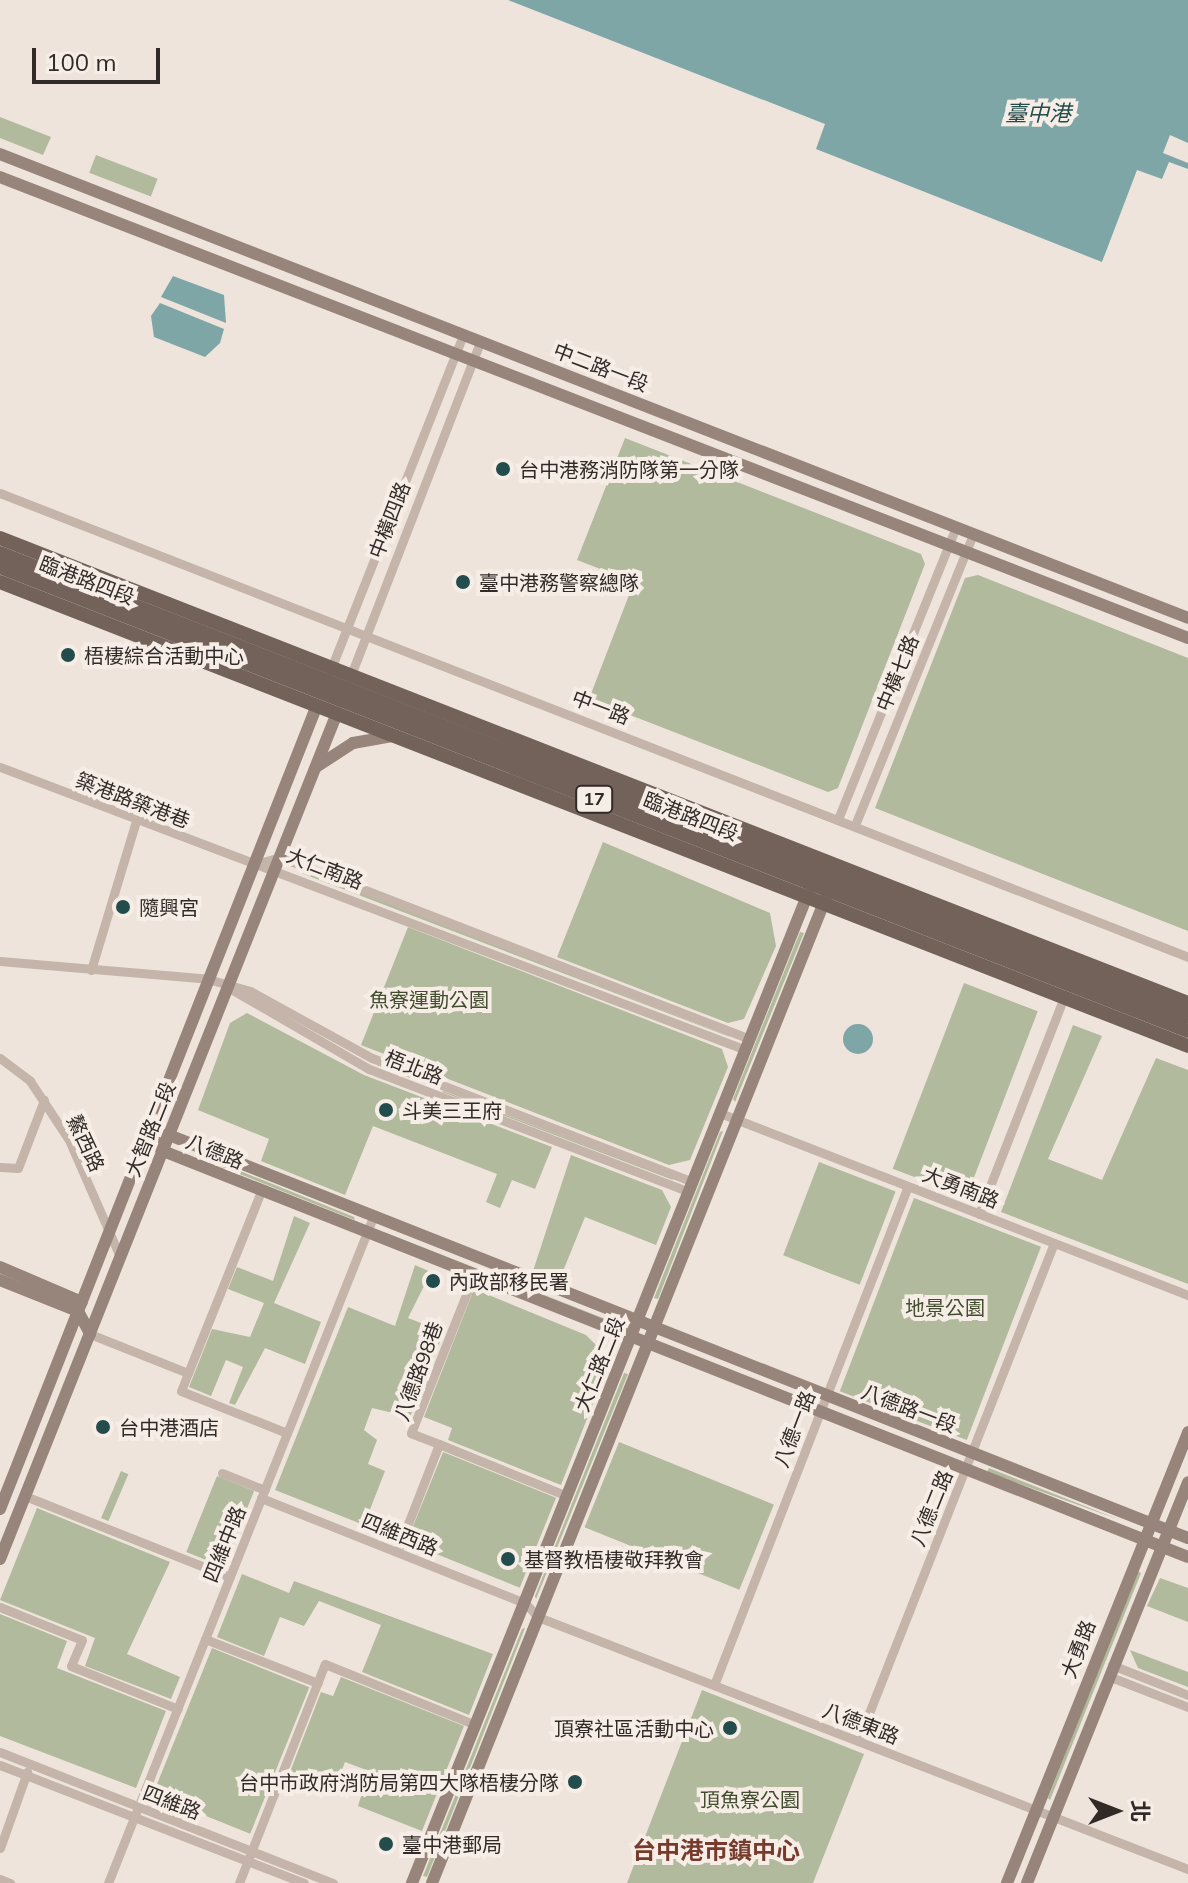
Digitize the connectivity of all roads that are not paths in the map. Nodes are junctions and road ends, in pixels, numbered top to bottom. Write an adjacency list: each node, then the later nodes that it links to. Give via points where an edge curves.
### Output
1 (0, 154): 3 (street, 中二路一段)
2 (0, 177): 5 (street, 中二路一段)
3 (463, 335): 4 (street, 中二路一段); 5 (street, 中橫四路)
4 (480, 342): 6 (street, 中橫四路); 8 (street, 中二路一段)
5 (456, 355): 6 (street, 中二路一段); 17 (street, 中橫四路)
6 (473, 361): 11 (street, 中二路一段); 18 (street, 中橫四路)
7 (0, 493): 17 (street, 中一路)
8 (956, 527): 9 (street, 中二路一段); 11 (street, 中橫七路)
9 (973, 534): 12 (street, 中橫七路); 16 (street, 中二路一段)
10 (0, 538): 20 (main road, 臨港路四段 / 17)
11 (949, 543): 12 (street, 中二路一段); 25 (street, 中橫七路)
12 (966, 550): 19 (street, 中二路一段); 27 (street, 中橫七路)
13 (0, 553): 20 (main road, 臨港路四段 / 17)
14 (0, 567): 20 (main road, 臨港路四段 / 17)
15 (0, 582): 20 (main road, 臨港路四段 / 17)
16 (1188, 618)
17 (349, 629): 18 (street, 中一路); 20 (street, 中橫四路)
18 (364, 635): 21 (street, 中橫四路); 25 (street, 中一路)
19 (1188, 638)
20 (324, 687): 21 (main road, 臨港路四段 / 17); 21 (main road, 臨港路四段 / 17); 29 (street, 大智路二段)
21 (344, 694): 22 (main road, 臨港路四段 / 17); 24 (street, 大智路二段); 30 (main road, 臨港路四段 / 17); 30 (main road, 臨港路四段 / 17)
22 (394, 735): 24 (street, via 351,744); 30 (main road, 臨港路四段 / 17)
23 (0, 767): 26 (street, 築港路築港巷)
24 (316, 767): 28 (street, 大智路二段)
25 (838, 819): 27 (street, 中一路)
26 (136, 821): 29 (street, 築港路築港巷); 34 (street)
27 (855, 825): 32 (street, 中一路)
28 (277, 862): 29 (street, 大仁南路); 36 (street, 大智路二段); 41 (street, 大仁南路)
29 (253, 865): 35 (street, 大智路二段)
30 (814, 878): 31 (main road, 臨港路四段 / 17); 31 (main road, 臨港路四段 / 17); 41 (street, 大仁路二段)
31 (831, 885): 37 (main road, 臨港路四段 / 17); 38 (main road, 臨港路四段 / 17); 39 (main road, 臨港路四段 / 17); 40 (main road, 臨港路四段 / 17); 46 (street, 大仁路二段)
32 (1188, 957)
33 (0, 961): 34 (street, 梧北路)
34 (91, 970): 35 (street, 梧北路)
35 (208, 979): 36 (street, 梧北路); 47 (street, 大智路二段)
36 (228, 987): 48 (street, 大智路二段); 52 (street, 梧北路, via 250,991 376,1059)
37 (1064, 997): 42 (main road, 臨港路四段 / 17); 54 (street)
38 (1188, 1003)
39 (1188, 1017)
40 (1188, 1031)
41 (748, 1044): 45 (street, 大仁路二段)
42 (1188, 1046)
43 (0, 1058): 44 (street, 鰲西路)
44 (44, 1100): 50 (street, via 18,1168); 57 (street, 鰲西路)
45 (720, 1113): 46 (street, 大勇南路); 52 (street, 大仁路二段)
46 (737, 1119): 51 (street, 大勇南路); 65 (street, 大仁路二段)
47 (146, 1135): 48 (street, 八德路); 49 (street, 八德路); 57 (street, 大智路二段)
48 (169, 1135): 49 (street, 大智路二段); 55 (street, 八德路)
49 (163, 1151): 53 (street, 八德路); 59 (street, 大智路二段)
50 (0, 1167)
51 (908, 1186): 54 (street, 大勇南路); 69 (street, 八德一路)
52 (691, 1187): 65 (street, 大仁路二段)
53 (261, 1191): 56 (street, 八德路); 68 (street)
54 (979, 1214): 58 (street, 大勇南路)
55 (373, 1217): 56 (street, 四維中路); 65 (street, 八德路)
56 (367, 1234): 61 (street, 八德路); 73 (street, 四維中路)
57 (108, 1235): 59 (street, 鰲西路); 64 (street, 大智路二段)
58 (1054, 1243): 63 (street, 大勇南路); 76 (street, 八德二路)
59 (120, 1257): 66 (street, 大智路二段)
60 (0, 1267): 64 (street)
61 (473, 1277): 67 (street, 八德路); 75 (street, 八德路98巷, via 411,1433)
62 (0, 1280): 64 (street)
63 (1188, 1295)
64 (80, 1307): 66 (street); 80 (street, 大智路二段)
65 (645, 1327): 67 (street, 大仁路二段); 69 (street, 八德路一段)
66 (90, 1334): 68 (street); 82 (street, 大智路二段)
67 (638, 1343): 70 (street, 八德路一段); 83 (street, 大仁路二段); 94 (street, 大仁路二段)
68 (188, 1373): 73 (street, via 181,1391)
69 (826, 1398): 70 (street, 八德一路); 71 (street, 八德路一段)
70 (819, 1414): 74 (street, 八德路一段); 98 (street, 八德一路)
71 (901, 1427): 74 (street); 76 (street, 八德路一段)
72 (1188, 1432): 85 (street, 大勇路)
73 (287, 1433): 81 (street, 四維中路)
74 (894, 1443): 77 (street, 八德路一段)
75 (439, 1444): 83 (street); 88 (street)
76 (971, 1454): 77 (street, 八德二路); 85 (street, 八德路一段)
77 (965, 1471): 87 (street, 八德路一段); 103 (street, 八德二路)
78 (222, 1473): 81 (street, 四維西路)
79 (1188, 1482): 85 (street, 大勇路)
80 (4, 1488): 84 (street, 大智路二段)
81 (263, 1494): 88 (street, 四維西路); 91 (street, 四維中路)
82 (25, 1496): 90 (street, 大智路二段); 91 (street)
83 (567, 1496): 92 (street, 大仁路二段)
84 (0, 1509)
85 (1159, 1527): 86 (street, 八德路一段); 87 (street, 大勇路)
86 (1188, 1538)
87 (1152, 1543): 89 (street, 八德路一段); 96 (street, 大勇路); 108 (street, 大勇路)
88 (397, 1552): 92 (street, 四維西路)
89 (1188, 1557)
90 (0, 1559)
91 (230, 1577): 95 (street, 四維中路)
92 (525, 1603): 94 (street, 八德東路); 102 (street, 大仁路二段)
93 (0, 1607): 101 (street, via 82,1640 71,1666)
94 (538, 1617): 98 (street, 八德東路); 121 (street, 大仁路二段)
95 (205, 1639): 97 (street); 101 (street, 四維中路)
96 (1110, 1671): 99 (street); 100 (street); 110 (street, 大勇路)
97 (318, 1683): 102 (street, via 325,1664); 112 (street)
98 (714, 1685): 103 (street, 八德東路)
99 (1188, 1695)
100 (1188, 1707)
101 (178, 1709): 109 (street, 四維中路)
102 (476, 1725): 120 (street, 大仁路二段)
103 (858, 1741): 108 (street, 八德東路)
104 (0, 1752): 105 (street, 四維路)
105 (23, 1761): 107 (street); 109 (street, 四維路)
106 (0, 1765): 107 (street, 四維路)
107 (28, 1776): 109 (street, 四維路); 111 (street)
108 (1036, 1810): 110 (street, 八德東路); 122 (street, 大勇路)
109 (136, 1813): 112 (street, 四維路); 116 (street, 四維中路)
110 (1053, 1817): 113 (street, 八德東路); 123 (street, 大勇路)
111 (0, 1848)
112 (249, 1857): 117 (street); 118 (street, 四維路); 119 (street, 四維路)
113 (1188, 1869)
114 (0, 1879): 115 (street)
115 (10, 1883)
116 (108, 1883)
117 (239, 1883)
118 (304, 1883)
119 (333, 1883)
120 (412, 1883)
121 (432, 1883)
122 (1007, 1883)
123 (1027, 1883)

